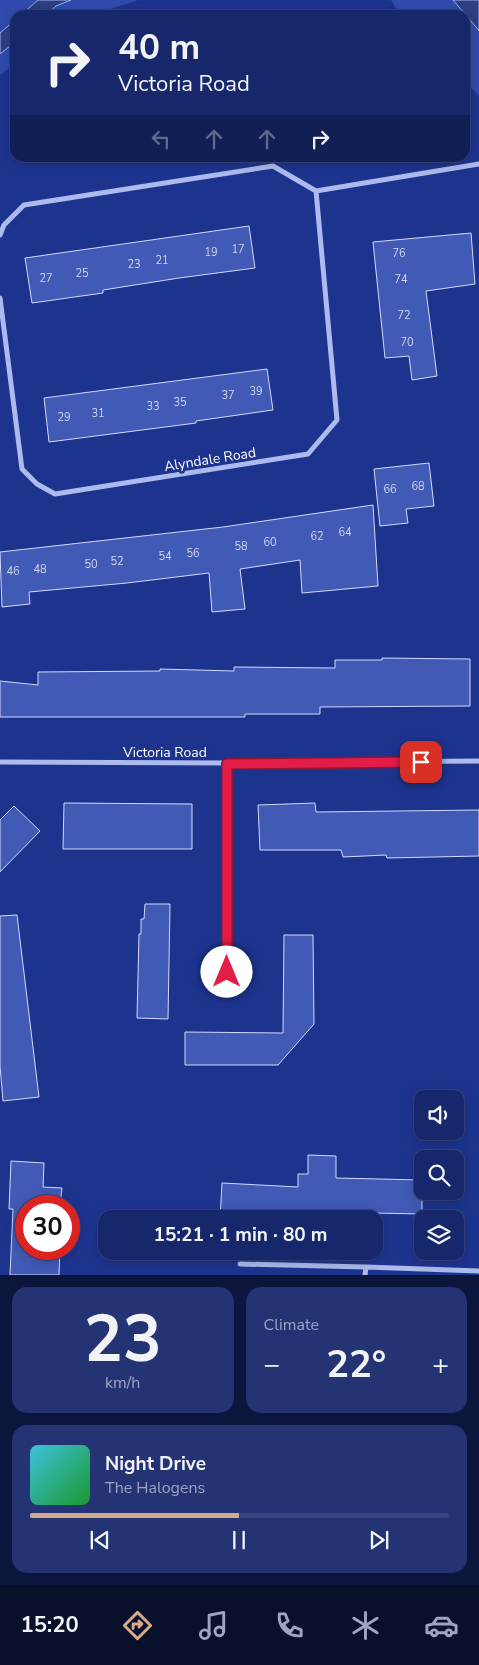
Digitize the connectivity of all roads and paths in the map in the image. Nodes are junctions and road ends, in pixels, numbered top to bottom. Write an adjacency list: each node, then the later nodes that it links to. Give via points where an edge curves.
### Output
1 (479, 164): 2 (street)
2 (316, 190): 3 (street, via 273,166 24,205 4,225); 4 (street, Alyndale Road, via 337,420 308,454 55,494 37,484 22,469)
3 (0, 235)
4 (0, 298)
5 (479, 761): 7 (street, Victoria Road)
6 (0, 762): 7 (street, Victoria Road)
7 (227, 764): 8 (street)
8 (227, 972)
9 (240, 1264): 10 (street)
10 (366, 1267): 11 (street); 12 (street)
11 (479, 1270)
12 (366, 1275)

